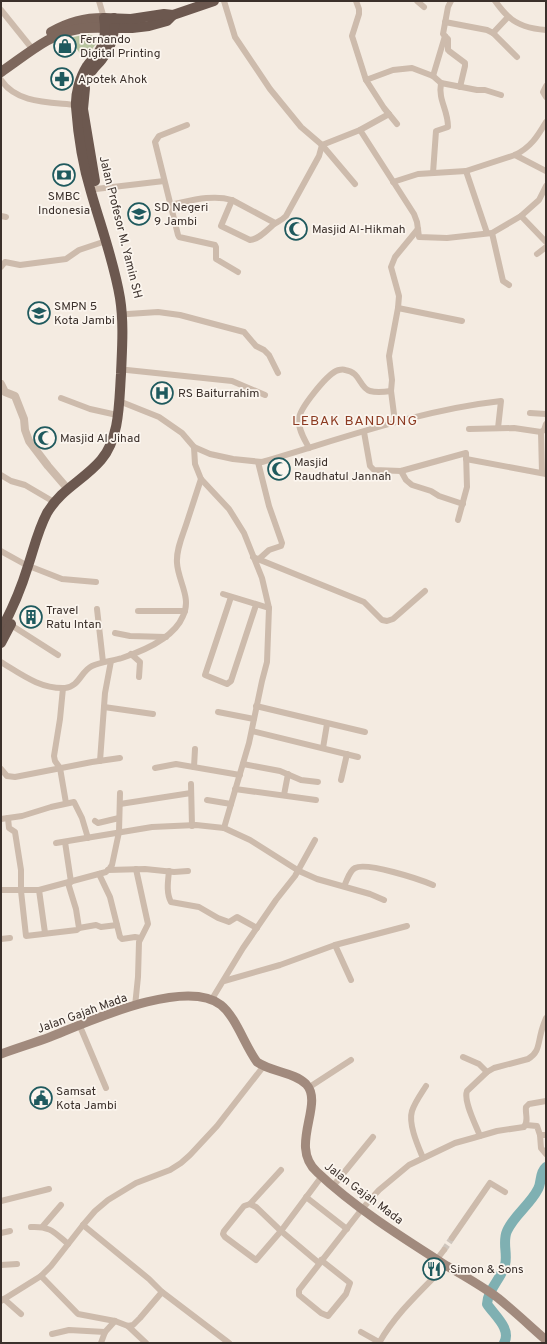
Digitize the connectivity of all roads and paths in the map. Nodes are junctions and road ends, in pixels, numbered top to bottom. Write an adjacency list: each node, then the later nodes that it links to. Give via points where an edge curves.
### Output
1 (99, 1): 12 (street)
2 (214, 1): 12 (highway, via 149,26 132,28)
3 (224, 1): 34 (street, via 235,37 270,89 300,127)
4 (356, 1): 22 (street, via 359,14 352,36)
5 (417, 1): 8 (street)
6 (452, 1): 11 (street)
7 (495, 1): 10 (street)
8 (424, 7)
9 (1, 10): 16 (street)
10 (508, 17): 13 (street, via 523,25); 14 (street)
11 (445, 22): 14 (street, via 482,28); 15 (street)
12 (110, 23): 16 (main road, via 86,18 65,24); 19 (main road, via 65,32 32,50); 28 (highway, Jalan Profesor M. Yamin SH, via 98,52 87,65 78,90); 43 (highway, Jalan Profesor M. Yamin SH, via 111,42 87,80 84,92 83,109)
13 (546, 30)
14 (493, 33): 17 (street)
15 (445, 36): 20 (street); 25 (street, via 448,39 448,50 465,63)
16 (30, 46): 18 (main road)
17 (517, 57)
18 (1, 66)
19 (1, 72)
20 (433, 76): 22 (street, via 408,68 393,70); 23 (street)
21 (1, 80): 28 (street, via 11,91 25,98)
22 (366, 80): 29 (street)
23 (441, 83): 25 (street); 38 (street, via 440,97 446,111 448,126 436,132)
24 (546, 86): 27 (street, via 543,92)
25 (460, 87): 26 (street)
26 (501, 95)
27 (546, 97)
28 (76, 105): 50 (highway, Jalan Profesor M. Yamin SH, via 87,177)
29 (389, 114): 31 (street); 33 (street)
30 (546, 122): 35 (street, via 532,144)
31 (397, 124)
32 (187, 125): 39 (street, via 159,136 155,142)
33 (360, 130): 34 (street); 40 (street)
34 (322, 145): 41 (street); 47 (street, via 319,156 286,216 281,222)
35 (515, 155): 36 (street); 37 (street)
36 (466, 171): 38 (street); 49 (street)
37 (546, 172)
38 (433, 173): 40 (street, via 418,174)
39 (164, 181): 43 (street); 45 (street)
40 (393, 182): 48 (street, via 416,218)
41 (355, 184)
42 (546, 186): 46 (street, via 539,200)
43 (96, 189): 57 (highway, Jalan Profesor M. Yamin SH, via 123,281)
44 (232, 200): 45 (street, via 219,197); 47 (street); 47 (street, via 221,226 253,240)
45 (170, 205): 55 (street, via 179,237 215,245 216,259)
46 (521, 216): 49 (street); 51 (street)
47 (274, 223)
48 (418, 229): 49 (street, via 420,238); 58 (street, via 395,257 391,267 398,292)
49 (489, 233): 56 (street, via 503,281)
50 (106, 241): 54 (street, via 79,250 66,259 20,265 5,262); 57 (highway, Jalan Profesor M. Yamin SH)
51 (546, 242)
52 (546, 247): 53 (street)
53 (537, 254)
54 (1, 267)
55 (238, 272)
56 (509, 285)
57 (124, 303): 59 (highway, Jalan Profesor M. Yamin SH); 70 (highway, Jalan Profesor M. Yamin SH)
58 (398, 308): 60 (street); 64 (street, via 389,356)
59 (128, 314): 61 (highway, Jalan Profesor M. Yamin SH); 62 (street, via 158,312 180,315 244,332 256,346 269,355)
60 (462, 321)
61 (127, 370): 65 (street, via 232,381); 67 (highway, Jalan Profesor M. Yamin SH)
62 (278, 373)
63 (1, 384): 85 (street, via 5,392 15,396 29,441)
64 (391, 391): 71 (street); 78 (street, via 370,391 357,375 345,370 336,371 308,400 300,413 299,424)
65 (265, 395)
66 (61, 398): 70 (street)
67 (124, 403): 77 (street, via 158,417 182,433); 91 (highway, Jalan Profesor M. Yamin SH, via 118,438 110,459 60,506 48,526)
68 (530, 413): 69 (street)
69 (546, 414)
70 (117, 415): 85 (highway, Jalan Profesor M. Yamin SH, via 107,452 94,468)
71 (395, 422): 73 (street, via 501,401); 75 (street)
72 (546, 424): 76 (street)
73 (498, 428): 74 (street); 76 (street)
74 (469, 429)
75 (364, 432): 78 (street); 81 (street, via 372,469)
76 (541, 432): 82 (street)
77 (194, 447): 80 (street, via 233,460); 84 (street, via 194,464)
78 (309, 448): 80 (street)
79 (466, 459): 81 (street, via 466,453); 82 (street); 87 (street, via 467,487)
80 (258, 462): 90 (street, via 282,543 281,546)
81 (400, 471): 87 (street, via 412,485)
82 (544, 474)
83 (1, 475): 86 (street)
84 (201, 479): 90 (street, via 229,509); 100 (street, via 177,553 178,572 186,597)
85 (67, 488): 86 (highway, Jalan Profesor M. Yamin SH)
86 (54, 502): 91 (highway, Jalan Profesor M. Yamin SH, via 42,524)
87 (463, 504): 88 (street)
88 (458, 520)
89 (1, 551): 91 (street)
90 (256, 558): 93 (street, via 364,602 382,620 387,621 393,619); 97 (street)
91 (31, 567): 92 (street, via 62,579); 101 (highway, Jalan Profesor M. Yamin SH, via 28,589); 102 (highway, Jalan Profesor M. Yamin SH)
92 (96, 582)
93 (425, 591)
94 (222, 594): 95 (street)
95 (231, 597): 96 (street); 96 (street, via 205,675 227,684 231,681)
96 (256, 605): 97 (street)
97 (269, 608): 112 (street, via 267,662)
98 (97, 609): 109 (street)
99 (138, 611): 100 (street)
100 (185, 611): 104 (street, via 182,619)
101 (11, 625): 105 (highway, Jalan Profesor M. Yamin SH); 107 (street)
102 (1, 630)
103 (115, 633): 104 (street)
104 (166, 637): 106 (street)
105 (1, 643)
106 (131, 654): 109 (street); 110 (street, via 140,662)
107 (58, 655)
108 (1, 662): 111 (street, via 35,682)
109 (107, 662): 111 (street, via 90,667 73,685); 113 (street)
110 (139, 677)
111 (63, 688): 128 (street, via 54,756)
112 (256, 706): 116 (street); 117 (street)
113 (104, 707): 115 (street); 125 (street)
114 (218, 712): 116 (street)
115 (153, 714)
116 (254, 719): 118 (street)
117 (327, 724): 119 (street); 120 (street)
118 (252, 731): 120 (street); 126 (street)
119 (365, 732)
120 (323, 748): 122 (street)
121 (195, 749): 127 (street)
122 (347, 754): 123 (street); 133 (street)
123 (358, 757)
124 (120, 758): 125 (street)
125 (96, 761): 128 (street)
126 (243, 764): 131 (street); 132 (street)
127 (194, 766): 129 (street, via 176,764); 132 (street)
128 (60, 768): 130 (street, via 11,778); 142 (street)
129 (155, 768)
130 (1, 769)
131 (288, 774): 134 (street, via 301,780); 139 (street)
132 (240, 775): 136 (street)
133 (341, 780)
134 (318, 782)
135 (191, 784): 138 (street)
136 (235, 789): 139 (street); 144 (street)
137 (120, 793): 143 (street)
138 (191, 793): 143 (street); 149 (street)
139 (284, 795): 141 (street)
140 (207, 800): 144 (street)
141 (316, 800)
142 (66, 803): 145 (street); 152 (street, via 76,803)
143 (120, 804): 146 (street)
144 (231, 804): 150 (street)
145 (8, 818): 147 (street); 166 (street, via 9,828 15,832 21,870)
146 (120, 818): 148 (street); 151 (street)
147 (1, 819)
148 (95, 822)
149 (192, 826): 150 (street); 151 (street, via 152,827)
150 (224, 828): 159 (street, via 250,840)
151 (119, 832): 152 (street); 157 (street, via 112,865)
152 (88, 838): 154 (street)
153 (315, 840): 159 (street)
154 (65, 842): 155 (street); 162 (street)
155 (56, 844)
156 (136, 869): 157 (street); 158 (street); 175 (street, via 148,924)
157 (108, 870): 161 (street)
158 (169, 871): 160 (street); 172 (street, via 168,898 171,902 199,907 229,922 239,918)
159 (299, 871): 164 (street); 172 (street)
160 (188, 872)
161 (99, 874): 162 (street); 169 (street, via 110,897)
162 (70, 883): 167 (street); 171 (street)
163 (433, 885): 164 (street, via 420,879 369,867 356,867)
164 (344, 886): 168 (street)
165 (1, 890): 166 (street)
166 (21, 890): 167 (street); 173 (street, via 26,936)
167 (39, 890): 173 (street)
168 (384, 900)
169 (117, 925): 171 (street); 175 (street, via 122,939)
170 (407, 926): 177 (street)
171 (79, 928): 173 (street)
172 (257, 928): 179 (street)
173 (45, 933)
174 (10, 938): 176 (street)
175 (140, 938): 181 (street)
176 (1, 939)
177 (335, 945): 178 (street); 179 (street, via 280,965)
178 (351, 980)
179 (224, 981): 180 (street)
180 (212, 999): 181 (main road, Jalan Gajah Mada, via 197,996 174,997); 187 (main road, via 226,1010 253,1056)
181 (135, 1006): 183 (main road, Jalan Gajah Mada)
182 (546, 1018): 188 (street, via 537,1051 528,1059)
183 (79, 1024): 184 (main road, Jalan Gajah Mada); 190 (street)
184 (1, 1054)
185 (464, 1057): 188 (street, via 479,1064)
186 (351, 1060): 191 (street)
187 (263, 1067): 191 (main road, via 297,1078); 209 (street, via 217,1126 190,1155 170,1170 136,1183 108,1200)
188 (487, 1072): 195 (street, via 467,1090 465,1095)
189 (426, 1086): 198 (street, via 411,1116)
190 (106, 1088)
191 (308, 1088): 200 (main road, Jalan Gajah Mada, via 311,1095 311,1112 305,1152 316,1172)
192 (546, 1101): 193 (street, via 527,1105)
193 (526, 1125): 194 (street, via 537,1126); 195 (street)
194 (543, 1135): 197 (street, via 541,1148)
195 (480, 1136): 198 (street)
196 (373, 1137): 201 (street)
197 (546, 1154)
198 (423, 1158): 208 (street, via 409,1165 379,1190)
199 (281, 1170): 206 (street)
200 (322, 1176): 201 (main road, Jalan Gajah Mada); 204 (street)
201 (333, 1186): 208 (main road, Jalan Gajah Mada)
202 (49, 1189): 205 (street)
203 (505, 1192): 216 (street, via 490,1183)
204 (306, 1197): 212 (street); 214 (street)
205 (1, 1202)
206 (250, 1204): 214 (street); 214 (street, via 244,1206 224,1231 225,1237 256,1260)
207 (61, 1205): 210 (street)
208 (362, 1209): 212 (street); 219 (main road, Jalan Gajah Mada)
209 (82, 1224): 217 (street); 225 (street)
210 (43, 1226): 211 (street); 217 (street)
211 (31, 1227)
212 (347, 1228): 220 (street)
213 (10, 1231): 215 (street)
214 (280, 1231): 220 (street)
215 (1, 1233)
216 (452, 1238)
217 (68, 1244): 224 (street)
218 (444, 1250): 219 (street)
219 (437, 1259): 223 (main road, Jalan Gajah Mada)
220 (320, 1262): 220 (street, via 350,1283 346,1294 328,1316 298,1293)
221 (17, 1264): 222 (street)
222 (1, 1265)
223 (446, 1265): 233 (main road, Jalan Gajah Mada, via 497,1298); 238 (street, via 388,1328)
224 (41, 1276): 226 (street); 228 (street, via 78,1314)
225 (162, 1292): 229 (street, via 133,1325); 235 (street)
226 (2, 1300): 227 (street)
227 (21, 1314)
228 (115, 1321): 229 (street); 230 (street)
229 (128, 1326): 234 (street)
230 (105, 1332): 232 (street, via 69,1330); 236 (street)
231 (361, 1332): 238 (street)
232 (52, 1334)
233 (546, 1340)
234 (139, 1341): 237 (street)
235 (227, 1342)
236 (100, 1343)
237 (146, 1343)
238 (379, 1343)

